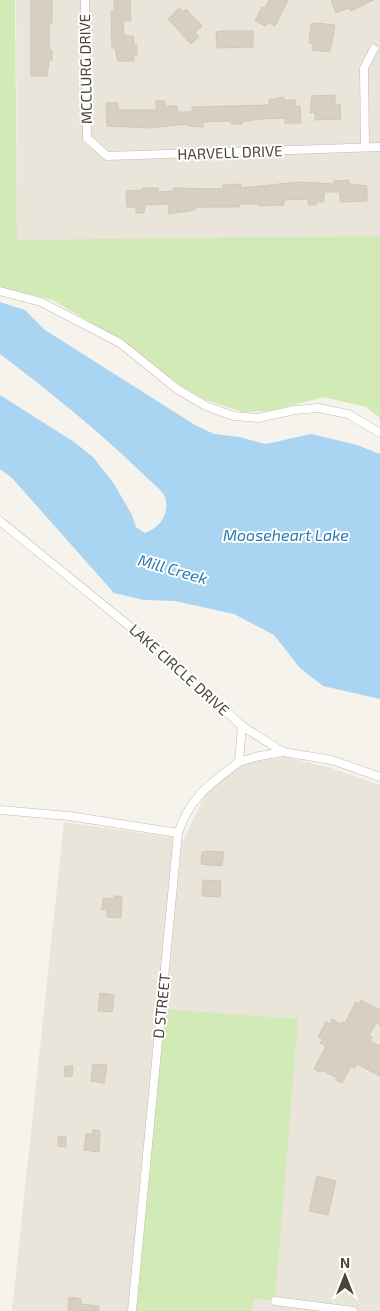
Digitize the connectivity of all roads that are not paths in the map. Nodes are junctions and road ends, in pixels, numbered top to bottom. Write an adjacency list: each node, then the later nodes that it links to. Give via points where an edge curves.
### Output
1 (85, 0): 3 (street, MCCLURG DRIVE)
2 (374, 49): 4 (street, via 364,68)
3 (87, 138): 4 (street, HARVELL DRIVE, via 107,156)
4 (365, 147): 5 (street, HARVELL DRIVE)
5 (380, 147)
6 (0, 291): 7 (street, via 41,302 120,343 177,389 215,409 234,416 258,418 318,408 348,414)
7 (380, 432)
8 (0, 520): 9 (street, LAKE CIRCLE DRIVE, via 176,664)
9 (242, 726): 10 (street, LAKE CIRCLE DRIVE); 11 (street)
10 (283, 752): 11 (street); 12 (street, LAKE CIRCLE DRIVE, via 332,760)
11 (239, 762): 14 (street, D STREET, via 202,790 183,816)
12 (380, 777)
13 (0, 810): 14 (street, via 69,816)
14 (178, 832): 16 (street, D STREET)
15 (276, 1301): 17 (street)
16 (132, 1311)
17 (354, 1311)

